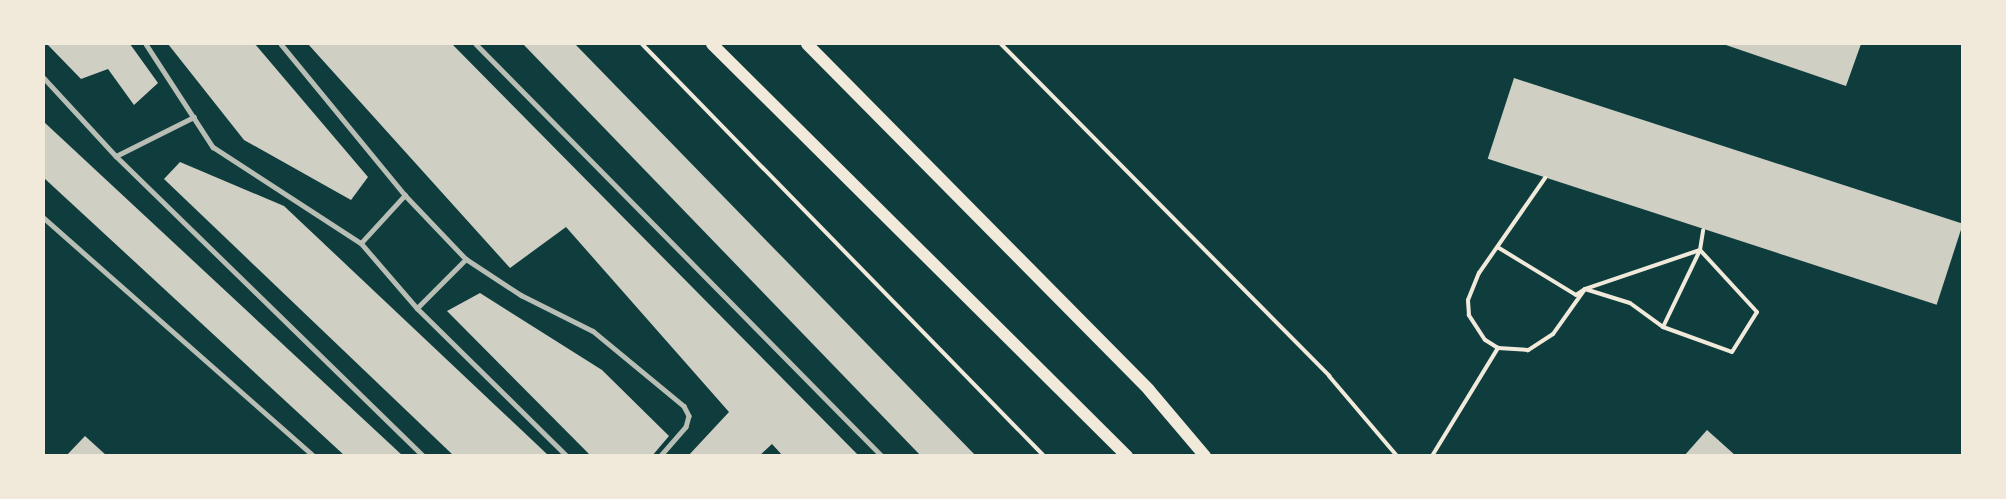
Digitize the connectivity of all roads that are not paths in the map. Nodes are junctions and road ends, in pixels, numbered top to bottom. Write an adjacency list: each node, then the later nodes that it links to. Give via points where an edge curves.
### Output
1 (146, 44): 7 (lane)
2 (281, 44): 9 (lane)
3 (476, 44): 18 (lane)
4 (712, 44): 19 (main road)
5 (807, 44): 20 (main road, via 1140,382)
6 (44, 78): 8 (lane)
7 (194, 117): 8 (lane); 11 (lane, via 213,147)
8 (116, 156): 15 (lane)
9 (405, 195): 11 (lane); 12 (lane)
10 (44, 218): 14 (lane)
11 (361, 243): 13 (lane)
12 (466, 259): 13 (lane); 17 (lane, via 521,295 593,331 684,406 689,416 686,427)
13 (417, 308): 16 (lane)
14 (314, 456)
15 (423, 456)
16 (567, 456)
17 (662, 456)
18 (882, 456)
19 (1126, 456)
20 (1205, 456)

